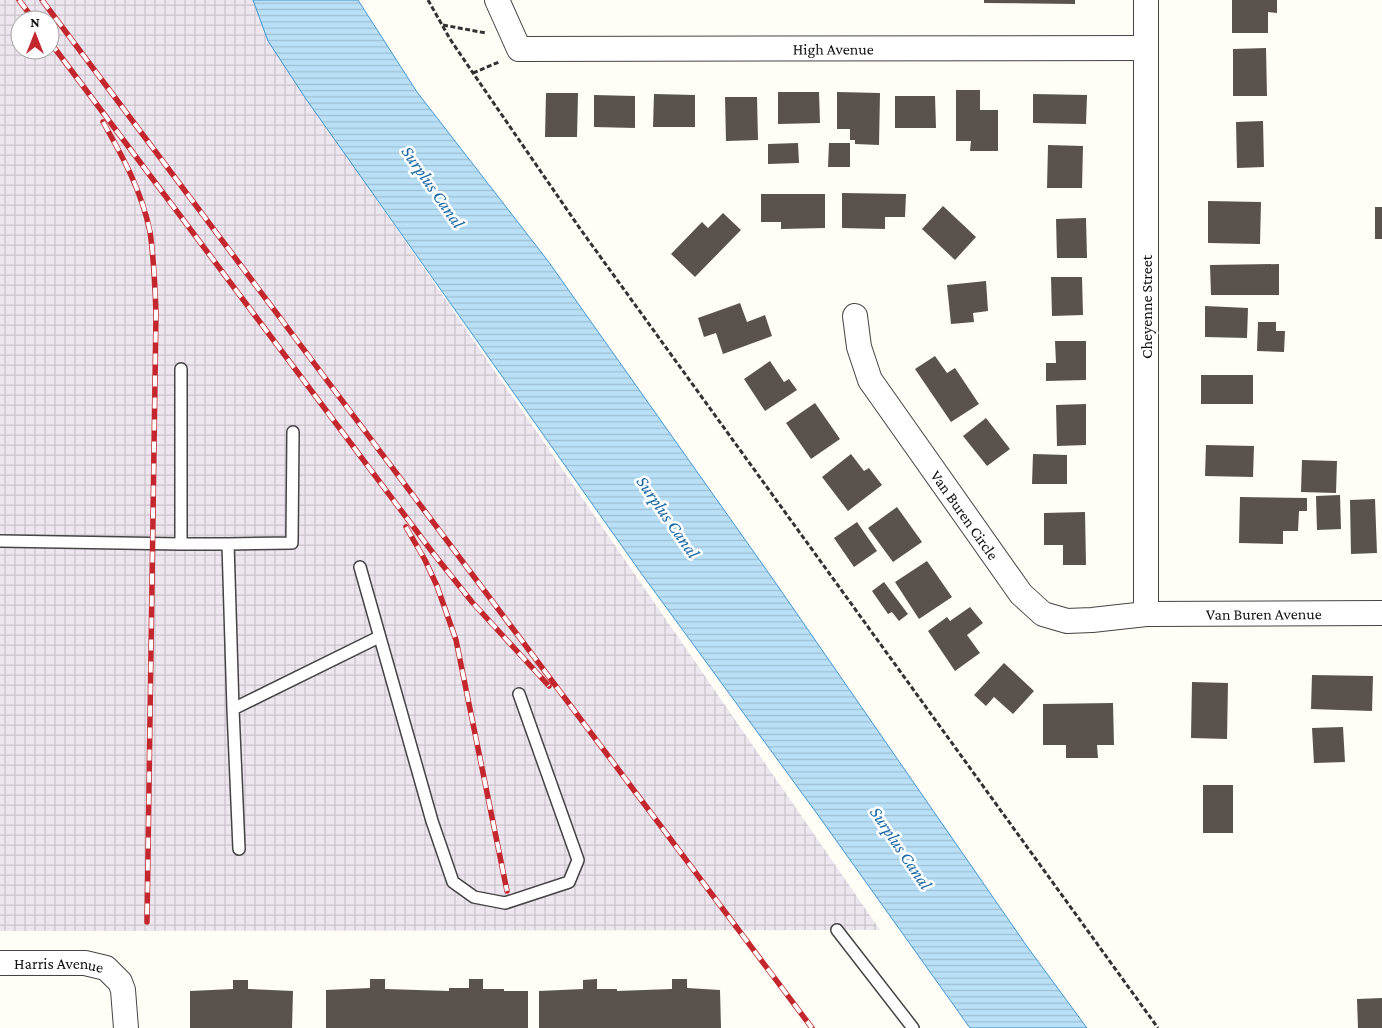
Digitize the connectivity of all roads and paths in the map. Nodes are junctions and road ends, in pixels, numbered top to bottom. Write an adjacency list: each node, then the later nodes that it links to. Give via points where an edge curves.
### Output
1 (428, 0): 4 (path)
2 (497, 0): 6 (street)
3 (1146, 0): 5 (street, Cheyenne Street)
4 (442, 25): 6 (path, via 494,35); 7 (path)
5 (1146, 48): 6 (street, High Avenue); 16 (street, Cheyenne Street)
6 (519, 49): 7 (path)
7 (473, 73): 25 (path, via 580,230)
8 (855, 316): 16 (street, Van Buren Circle, via 859,346 870,380 1021,594 1042,614 1067,621)
9 (181, 369): 12 (lane)
10 (292, 432): 13 (lane, via 292,543)
11 (0, 541): 12 (lane)
12 (181, 544): 13 (lane)
13 (228, 544): 19 (lane)
14 (360, 567): 17 (lane)
15 (1382, 613): 16 (street, Van Buren Avenue)
16 (1146, 614)
17 (379, 637): 18 (lane, via 452,882 474,896 505,903 569,882 578,860); 19 (lane)
18 (519, 694)
19 (233, 709): 20 (lane)
20 (239, 848)
21 (837, 930): 24 (lane)
22 (0, 962): 23 (street, Harris Avenue, via 85,963 106,968 114,974 123,990)
23 (126, 1028)
24 (913, 1028)
25 (1158, 1028)

